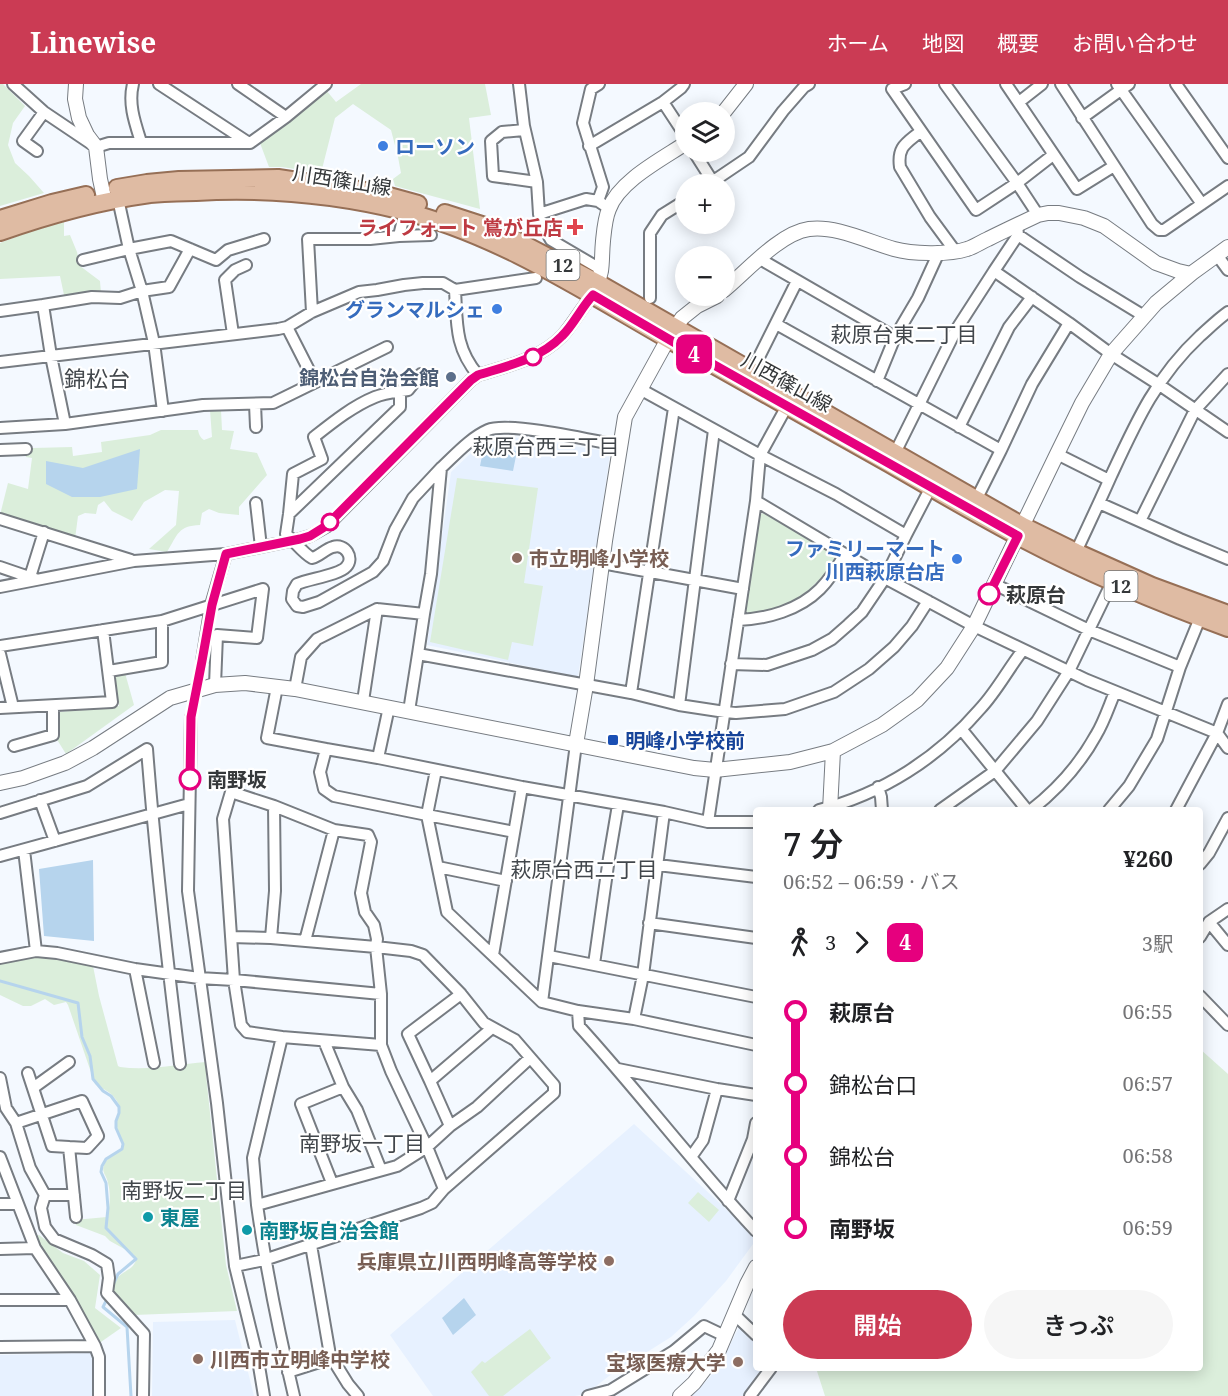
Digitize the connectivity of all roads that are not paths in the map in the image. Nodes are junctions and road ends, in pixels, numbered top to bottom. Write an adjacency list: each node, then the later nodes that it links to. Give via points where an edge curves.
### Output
1 (76, 84): 31 (street, via 79,118)
2 (133, 84): 28 (street, via 131,100)
3 (159, 84): 29 (street)
4 (238, 84): 23 (street)
5 (519, 84): 26 (street)
6 (599, 84): 30 (street, via 591,89 583,123)
7 (684, 84): 19 (street)
8 (746, 84): 20 (street)
9 (809, 84): 37 (street, via 749,157)
10 (905, 84): 27 (street, via 892,89)
11 (945, 84): 39 (street)
12 (1006, 84): 21 (street)
13 (1042, 84): 21 (street)
14 (1061, 84): 24 (street)
15 (1176, 84): 35 (street)
16 (14, 85): 22 (street)
17 (322, 85): 23 (street)
18 (1123, 86): 24 (street); 43 (street)
19 (663, 102): 25 (street); 30 (street)
20 (732, 102)
21 (1019, 102): 34 (street)
22 (44, 112): 31 (street); 33 (street, via 22,141)
23 (286, 117): 29 (street)
24 (1082, 118): 36 (street)
25 (675, 120)
26 (524, 130): 38 (street); 38 (street, via 502,132 491,141 493,176)
27 (921, 131): 39 (street, via 976,210); 56 (street, via 904,144 900,167)
28 (141, 142): 29 (street); 31 (street)
29 (250, 143)
30 (589, 146): 42 (street, via 603,186)
31 (96, 147): 41 (street, via 100,179)
32 (675, 150): 42 (street)
33 (37, 151)
34 (1053, 155): 36 (street, via 1077,189); 39 (street)
35 (1228, 158)
36 (1114, 166): 43 (street, via 1159,230)
37 (724, 174)
38 (537, 182): 46 (street)
39 (1017, 183): 47 (street)
40 (1228, 186): 43 (street)
41 (109, 197): 44 (main road, 川西篠山線 / 12, via 147,183 278,178 378,193); 48 (main road, 川西篠山線 / 12, via 52,203); 50 (main road, 川西篠山線 / 12); 54 (street)
42 (603, 204): 46 (street, via 586,199); 68 (street)
43 (1202, 204)
44 (406, 206): 52 (street); 68 (main road, 川西篠山線 / 12, via 459,217 510,237)
45 (675, 207): 72 (street, via 662,215 650,233)
46 (539, 214): 68 (street, via 551,240)
47 (1038, 215): 49 (street); 64 (street, via 1059,213 1084,218 1104,226 1156,263)
48 (0, 219)
49 (1018, 230): 56 (street); 63 (street); 78 (street, via 1080,277)
50 (0, 232)
51 (431, 235): 52 (street)
52 (399, 236): 76 (street, via 308,239)
53 (264, 238): 55 (street, via 228,250 216,260)
54 (129, 249): 55 (street, via 171,241); 60 (street); 70 (street)
55 (190, 249): 70 (street, via 169,287)
56 (954, 251): 58 (street)
57 (1222, 251): 62 (street); 64 (street)
58 (939, 252): 59 (street, via 896,250 828,229 810,228 780,241); 84 (street)
59 (760, 259): 66 (street); 67 (street)
60 (83, 260)
61 (246, 266): 83 (street, via 225,280)
62 (1228, 270)
63 (994, 271): 71 (street); 100 (street, via 956,330)
64 (1191, 274): 78 (street)
65 (536, 278): 69 (street)
66 (735, 281)
67 (797, 281): 80 (street); 84 (street)
68 (598, 283): 82 (main road, 川西篠山線 / 12); 93 (street, via 564,335 552,345 539,354)
69 (455, 290): 76 (street, via 443,283 404,285 359,292); 93 (street, via 457,334 468,363)
70 (142, 291): 73 (street, via 120,298 92,297); 85 (street)
71 (1032, 297): 79 (street); 107 (street, via 1009,327)
72 (650, 298)
73 (43, 305): 75 (street); 88 (street)
74 (697, 306): 82 (street)
75 (0, 311)
76 (312, 312): 81 (street)
77 (1228, 312): 96 (street, via 1193,343)
78 (1144, 316): 87 (street)
79 (1069, 323): 87 (street); 114 (street, via 1032,384)
80 (776, 324): 90 (street); 94 (street)
81 (287, 327): 83 (street); 95 (street)
82 (672, 333): 90 (main road, 川西篠山線 / 12); 97 (street); 101 (main road, 川西篠山線 / 12)
83 (233, 334): 85 (street)
84 (896, 337): 94 (street)
85 (153, 343): 88 (street); 104 (street)
86 (387, 346): 95 (street)
87 (1111, 354): 96 (street); 116 (street)
88 (51, 356): 89 (street); 105 (street)
89 (0, 363)
90 (752, 371): 115 (main road, 川西篠山線 / 12)
91 (421, 374): 98 (street, via 408,390)
92 (1228, 374): 103 (street)
93 (478, 375): 131 (street, via 326,526)
94 (877, 381): 100 (street)
95 (315, 382): 99 (street, via 273,404)
96 (1158, 384): 103 (street); 119 (street)
97 (640, 389): 102 (street); 111 (street, via 625,417)
98 (400, 392): 125 (street, via 400,407); 125 (street, via 376,396 314,437 322,459 293,474)
99 (255, 404): 104 (street); 106 (street)
100 (919, 404): 107 (street); 115 (street)
101 (787, 406): 117 (street); 120 (main road, 川西篠山線 / 12)
102 (674, 408): 109 (street); 140 (street)
103 (1196, 410): 110 (street); 127 (street)
104 (163, 411): 105 (street)
105 (65, 424): 108 (street)
106 (256, 427)
107 (959, 427): 114 (street)
108 (0, 428)
109 (714, 430): 117 (street); 143 (street)
110 (1228, 432)
111 (621, 446): 118 (street, via 518,428 489,429); 138 (street)
112 (26, 448): 113 (street)
113 (0, 450)
114 (1001, 450): 121 (street)
115 (895, 453): 121 (main road, 川西篠山線 / 12)
116 (1057, 454): 119 (street); 128 (street)
117 (760, 455): 122 (street); 130 (street)
118 (441, 468): 131 (street, via 413,498 383,561 373,573 303,607 292,599 297,584 346,568 349,554 333,546 312,558); 151 (street)
119 (1109, 480): 124 (street)
120 (931, 487): 128 (main road, 川西篠山線 / 12); 130 (street)
121 (976, 500): 128 (main road, 川西篠山線 / 12)
122 (756, 501): 135 (street); 147 (street)
123 (256, 503): 132 (street)
124 (1099, 503): 127 (street); 133 (street)
125 (289, 514): 131 (street, via 286,534)
126 (0, 519): 129 (street)
127 (1140, 521): 136 (street)
128 (1020, 531): 133 (main road, 川西篠山線 / 12); 144 (main road, 川西篠山線 / 12); 145 (street)
129 (44, 532): 137 (street); 141 (street)
130 (906, 535): 142 (street)
131 (293, 540): 132 (street)
132 (261, 547): 134 (street)
133 (1076, 552): 152 (main road, 川西篠山線 / 12)
134 (226, 554): 137 (street); 149 (street)
135 (845, 554): 142 (street); 154 (street, via 820,590 804,601 767,617)
136 (1228, 559)
137 (134, 561): 141 (street)
138 (602, 563): 140 (street); 170 (street)
139 (0, 567): 141 (street)
140 (650, 572): 143 (street); 174 (street)
141 (34, 578): 146 (street)
142 (885, 578): 148 (street); 165 (street, via 862,612 832,639 812,650 767,664)
143 (695, 579): 147 (street); 177 (street)
144 (1112, 582): 153 (main road, 川西篠山線 / 12); 159 (street)
145 (994, 584): 156 (street); 159 (street)
146 (0, 587)
147 (743, 589): 154 (street)
148 (928, 601): 156 (street); 183 (street, via 894,648 834,692 785,709)
149 (212, 605): 155 (street); 164 (street); 169 (street, via 263,589 257,638 217,634)
150 (377, 609): 151 (street); 172 (street, via 317,639 302,657); 175 (street)
151 (424, 614): 163 (street)
152 (1228, 614)
153 (1200, 618): 157 (main road, 川西篠山線 / 12); 166 (street)
154 (738, 620): 165 (street)
155 (162, 621): 158 (street); 167 (street, via 162,662)
156 (974, 626): 161 (street); 192 (street, via 947,668 917,700)
157 (1228, 628)
158 (103, 630): 160 (street); 167 (street)
159 (1089, 630): 166 (street); 168 (street)
160 (0, 646)
161 (1023, 650): 168 (street); 186 (street, via 999,686)
162 (0, 654): 180 (street)
163 (418, 654): 170 (street); 182 (street)
164 (202, 661)
165 (732, 664): 183 (street)
166 (1180, 667): 184 (street)
167 (109, 671): 178 (street, via 112,702)
168 (1069, 671): 173 (street); 196 (street, via 1037,721)
169 (214, 685): 171 (street); 197 (street, via 170,698 64,763)
170 (586, 685): 174 (street); 188 (street)
171 (277, 687): 172 (street); 191 (street, via 267,738)
172 (295, 689): 175 (street)
173 (1115, 692): 184 (street); 210 (street, via 1098,733 1076,767)
174 (631, 693): 177 (street)
175 (363, 701): 179 (street)
176 (1228, 704): 187 (street)
177 (679, 705): 183 (street)
178 (53, 706): 180 (street); 189 (street, via 53,735)
179 (389, 706): 182 (street); 193 (street)
180 (13, 707): 181 (street)
181 (0, 708)
182 (409, 711): 188 (street)
183 (725, 712): 195 (street)
184 (1166, 712): 187 (street); 211 (street, via 1158,739 1130,786)
185 (191, 717): 202 (street)
186 (962, 729): 196 (street); 199 (street, via 911,770)
187 (1217, 733): 190 (street); 212 (street)
188 (576, 744): 195 (street); 200 (street)
189 (14, 746)
190 (1228, 748)
191 (326, 749): 193 (street); 216 (street, via 321,772 324,789 334,796)
192 (833, 752): 195 (street, via 790,762); 205 (street)
193 (378, 758): 194 (street)
194 (436, 770): 198 (street); 216 (street)
195 (715, 770): 218 (street)
196 (995, 771): 208 (street); 209 (street)
197 (0, 783)
198 (522, 787): 200 (street); 221 (street)
199 (878, 787): 206 (street); 207 (street)
200 (569, 795): 203 (street); 242 (street)
201 (40, 801): 214 (street); 215 (street, via 87,786 147,749); 222 (street)
202 (189, 804): 215 (street); 248 (street, via 188,891)
203 (618, 805): 213 (street); 244 (street)
204 (274, 806): 220 (street); 234 (street, via 231,792 223,819); 235 (street)
205 (826, 807)
206 (831, 807)
207 (882, 807)
208 (944, 807)
209 (1026, 807)
210 (1034, 807)
211 (1111, 807)
212 (1178, 807)
213 (664, 812): 218 (street); 226 (street)
214 (0, 813)
215 (152, 814): 222 (street); 246 (street)
216 (427, 816): 221 (street); 227 (street)
217 (1228, 818): 225 (street)
218 (708, 822): 219 (street)
219 (753, 822)
220 (334, 830): 237 (street); 239 (street, via 368,835 371,842 361,893 365,912 374,925)
221 (514, 832): 229 (street)
222 (55, 841): 223 (street)
223 (24, 850): 224 (street); 240 (street)
224 (0, 856)
225 (1203, 860)
226 (658, 865): 228 (street); 232 (street)
227 (438, 867): 229 (street); 241 (street, via 447,912)
228 (753, 877)
229 (506, 881): 241 (street)
230 (1228, 909): 231 (street)
231 (1209, 922): 233 (street); 238 (street)
232 (649, 923): 236 (street); 247 (street)
233 (1203, 932)
234 (231, 938): 235 (street); 249 (street)
235 (272, 938): 237 (street)
236 (753, 938)
237 (305, 941): 239 (street)
238 (1228, 945)
239 (376, 947): 250 (street); 251 (street, via 423,955)
240 (36, 951): 243 (street); 245 (street)
241 (493, 955): 254 (street)
242 (549, 956): 244 (street); 254 (street)
243 (0, 958)
244 (594, 964): 247 (street)
245 (135, 969): 246 (street); 265 (street)
246 (169, 973): 248 (street); 266 (street)
247 (643, 975): 252 (street); 256 (street)
248 (199, 978): 249 (street); 298 (street)
249 (234, 980): 250 (street); 259 (street, via 242,1025 247,1032)
250 (381, 994): 262 (street)
251 (461, 994): 258 (street); 270 (street, via 408,1034)
252 (753, 996)
253 (1203, 999): 257 (street)
254 (542, 1002): 255 (street)
255 (578, 1011): 256 (street); 267 (street, via 579,1026)
256 (634, 1019): 261 (street)
257 (1228, 1025)
258 (492, 1028): 263 (street, via 515,1040); 270 (street)
259 (282, 1037): 260 (street); 291 (street, via 253,1158)
260 (324, 1041): 262 (street); 272 (street)
261 (753, 1043)
262 (381, 1045): 280 (street)
263 (530, 1058): 277 (street, via 477,1107); 285 (street, via 554,1085 554,1093)
264 (69, 1062): 271 (street)
265 (154, 1063)
266 (180, 1064)
267 (618, 1069): 273 (street); 282 (street)
268 (28, 1072): 271 (street)
269 (0, 1078): 276 (street, via 6,1108)
270 (430, 1081): 277 (street)
271 (33, 1088): 275 (street)
272 (343, 1088): 283 (street, via 357,1110); 284 (street, via 301,1104)
273 (717, 1089): 274 (street); 282 (street, via 703,1140)
274 (753, 1095)
275 (42, 1114): 276 (street); 279 (street, via 52,1146); 279 (street, via 82,1101 98,1136 87,1148)
276 (16, 1123): 286 (street, via 30,1168)
277 (450, 1126): 280 (street)
278 (753, 1139): 288 (street)
279 (69, 1147): 287 (street)
280 (427, 1147): 283 (street, via 398,1166); 285 (street)
281 (0, 1157): 290 (street)
282 (691, 1157): 288 (street)
283 (381, 1170): 284 (street)
284 (332, 1183): 291 (street)
285 (444, 1190): 294 (street, via 421,1208)
286 (45, 1195): 287 (street); 312 (street, via 41,1208 45,1227 54,1239 107,1264 109,1296 144,1334)
287 (74, 1195): 292 (street)
288 (728, 1201): 293 (street)
289 (0, 1204): 290 (street)
290 (17, 1204): 295 (street)
291 (257, 1205): 297 (street)
292 (76, 1217)
293 (753, 1228)
294 (311, 1245): 297 (street); 307 (street)
295 (35, 1248): 296 (street); 301 (street)
296 (0, 1249)
297 (264, 1260): 298 (street); 309 (street)
298 (235, 1266): 313 (street)
299 (753, 1273): 302 (street)
300 (0, 1300): 301 (street)
301 (70, 1300): 305 (street)
302 (734, 1314): 303 (street); 304 (street)
303 (753, 1332)
304 (725, 1336): 315 (street, via 704,1326 674,1351 611,1390); 316 (street, via 708,1366)
305 (95, 1346): 306 (street); 311 (street, via 99,1358)
306 (0, 1347)
307 (332, 1359): 309 (street); 310 (street)
308 (769, 1371): 317 (street)
309 (288, 1372): 314 (street)
310 (352, 1394)
311 (99, 1396)
312 (143, 1396)
313 (264, 1396)
314 (294, 1396)
315 (588, 1396)
316 (680, 1396)
317 (750, 1396)

